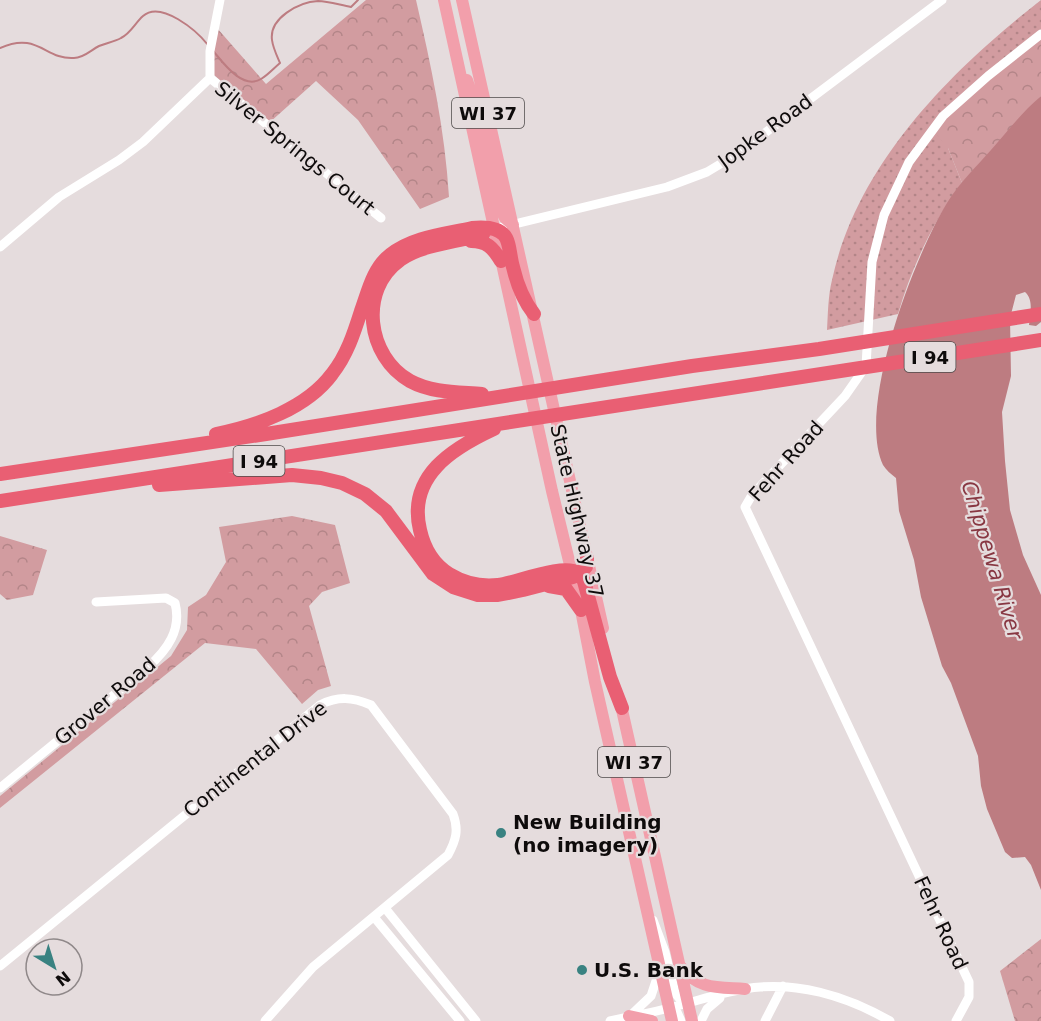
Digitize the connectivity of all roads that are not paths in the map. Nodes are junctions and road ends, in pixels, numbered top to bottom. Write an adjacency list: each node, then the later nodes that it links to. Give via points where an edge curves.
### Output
1 (220, 0): 7 (street, via 209,59)
2 (444, 0): 6 (main road, State Highway 37 / WI 37)
3 (462, 0): 9 (main road, State Highway 37 / WI 37)
4 (942, 0): 9 (street, Jopke Road, via 752,144 707,172 667,187)
5 (1041, 34): 52 (street, Fehr Road, via 943,116 909,162 884,215 872,262 866,366 845,396 745,507 969,982 969,997)
6 (453, 47): 9 (main road, via 480,118 501,210); 10 (main road, State Highway 37 / WI 37)
7 (210, 78): 8 (street, Silver Springs Court); 12 (street, via 143,142 59,197)
8 (381, 218)
9 (514, 225): 10 (street, Jopke Road); 14 (main road, State Highway 37 / WI 37)
10 (494, 229): 11 (highway); 13 (main road, State Highway 37 / WI 37); 14 (highway, via 506,237 522,295); 19 (highway, via 472,228 428,238 388,256 375,275 337,368 311,394 289,408 234,430 91,456)
11 (445, 244): 13 (highway, via 481,242 493,249); 17 (highway, via 406,256 390,269 377,293 373,312 377,345 392,367 416,384 444,391)
12 (0, 247)
13 (501, 261): 24 (main road, State Highway 37 / WI 37, via 552,491)
14 (534, 314): 23 (main road, State Highway 37 / WI 37)
15 (1041, 314): 17 (highway, I 94)
16 (1041, 340): 18 (highway, I 94)
17 (507, 395): 19 (highway, I 94)
18 (513, 421): 21 (highway, I 94); 24 (highway, via 456,450 426,480 417,514 424,547 442,570 481,585 552,572)
19 (80, 462): 20 (highway, I 94)
20 (0, 474)
21 (100, 486): 22 (highway, I 94); 25 (highway, via 106,489 276,476 332,480 357,489 381,506 427,568 445,583 482,596)
22 (0, 501)
23 (587, 558): 24 (highway, via 586,567); 28 (main road, State Highway 37 / WI 37)
24 (575, 574): 25 (highway); 27 (main road, State Highway 37 / WI 37); 28 (highway, via 585,584)
25 (523, 590): 27 (highway, via 560,587)
26 (96, 602): 29 (street, Grover Road, via 166,598 175,603 178,624 156,659)
27 (581, 610): 30 (main road, State Highway 37 / WI 37)
28 (622, 708): 33 (main road, State Highway 37 / WI 37)
29 (0, 788)
30 (643, 893): 35 (main road, State Highway 37 / WI 37); 39 (street, via 663,945 675,993)
31 (385, 908): 32 (street); 34 (street, Continental Drive, via 448,855 458,827 453,814 371,705 359,700 332,699); 44 (street)
32 (374, 917): 42 (street, via 313,967); 43 (street)
33 (680, 965): 37 (main road, via 697,983); 39 (main road, State Highway 37 / WI 37)
34 (0, 966)
35 (660, 969): 40 (main road, State Highway 37 / WI 37); 41 (street, via 650,998)
36 (783, 987): 37 (street); 50 (street); 51 (street, via 849,1000)
37 (745, 989): 38 (street)
38 (728, 993): 39 (street); 49 (street, via 709,1007)
39 (688, 1003): 40 (street); 48 (main road, State Highway 37 / WI 37)
40 (671, 1015): 41 (street); 47 (street, via 677,1012)
41 (629, 1016): 45 (street); 46 (main road)
42 (265, 1021)
43 (460, 1021)
44 (476, 1021)
45 (610, 1021)
46 (652, 1021)
47 (681, 1021)
48 (692, 1021)
49 (701, 1021)
50 (765, 1021)
51 (890, 1021)
52 (956, 1021)

